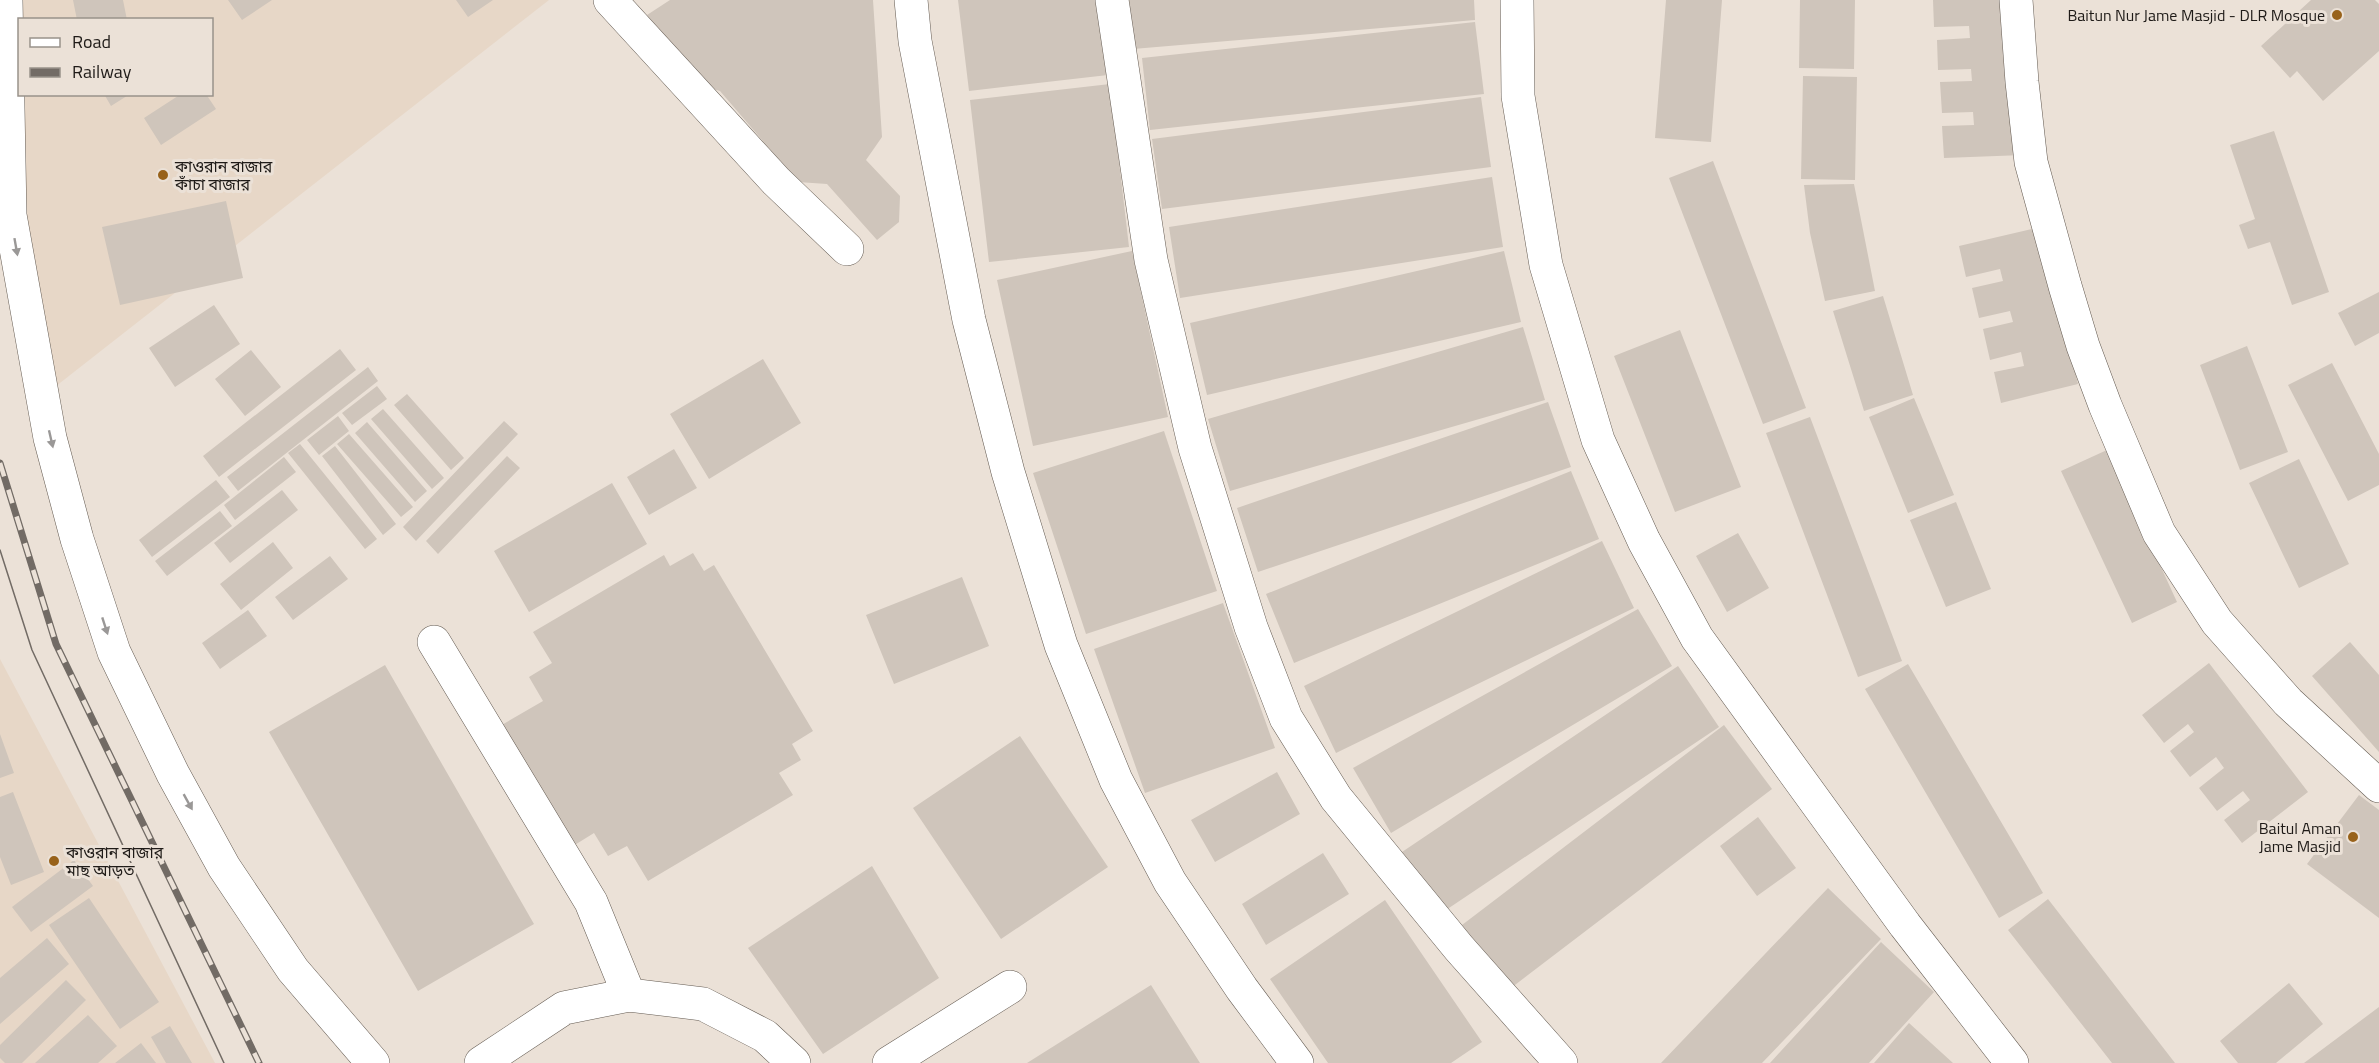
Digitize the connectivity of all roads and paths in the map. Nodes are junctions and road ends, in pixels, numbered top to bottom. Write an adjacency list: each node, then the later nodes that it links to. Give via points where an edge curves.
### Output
1 (6, 0): 12 (main road, one-way to 12, via 10,215 50,438 77,539 114,652 173,774 224,867 293,970)
2 (610, 0): 7 (main road, via 776,181)
3 (911, 0): 16 (main road, via 915,41 969,320 1008,472 1061,645 1116,780 1170,882)
4 (1112, 0): 17 (main road, via 1151,260 1195,448 1251,627 1287,717 1336,798 1459,948)
5 (1517, 0): 18 (main road, via 1518,96 1546,265 1598,440 1644,541 1697,638 1905,925)
6 (2016, 0): 9 (main road, via 2031,162 2046,218 2083,346 2159,532 2217,622 2288,702)
7 (847, 249)
8 (434, 642): 11 (main road, via 591,903)
9 (2379, 786)
10 (1010, 987): 15 (main road)
11 (629, 995): 13 (main road, via 564,1008); 14 (main road, via 703,1004 765,1036)
12 (373, 1063)
13 (481, 1063)
14 (794, 1063)
15 (889, 1063)
16 (1297, 1063)
17 (1561, 1063)
18 (2012, 1063)

